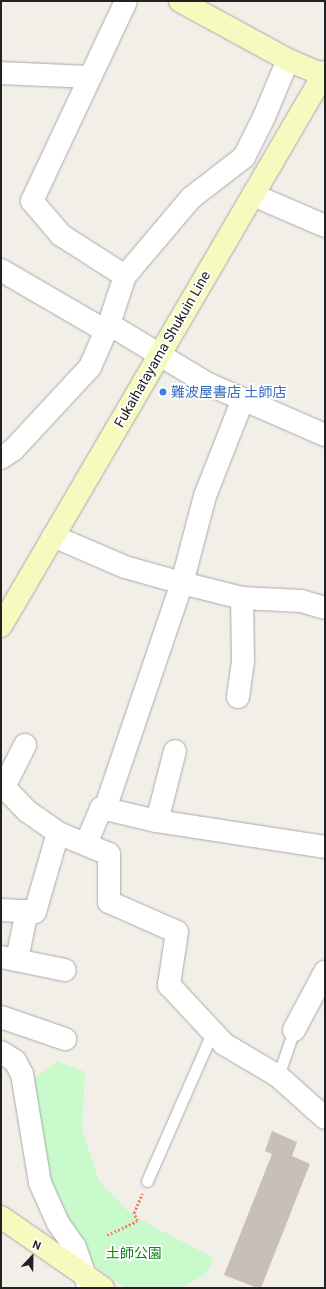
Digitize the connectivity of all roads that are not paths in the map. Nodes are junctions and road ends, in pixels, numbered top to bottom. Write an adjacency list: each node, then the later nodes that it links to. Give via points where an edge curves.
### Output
1 (126, 1): 6 (street)
2 (180, 1): 3 (main road)
3 (288, 60): 5 (main road); 10 (street, via 244,157 191,198)
4 (1, 72): 6 (street)
5 (324, 74): 7 (main road, Fukaihatayama Shukuin Line)
6 (90, 77): 10 (street, via 32,201 61,235)
7 (253, 195): 8 (street); 12 (main road, Fukaihatayama Shukuin Line)
8 (325, 226)
9 (1, 270): 11 (street)
10 (125, 276): 11 (street)
11 (107, 328): 12 (street); 15 (street, via 90,367 13,450)
12 (158, 355): 13 (street, via 208,384); 16 (main road, Fukaihatayama Shukuin Line)
13 (243, 399): 14 (street); 17 (street, via 205,496)
14 (325, 435)
15 (1, 458)
16 (53, 536): 17 (street, via 125,567); 20 (main road, Fukaihatayama Shukuin Line)
17 (182, 583): 18 (street); 25 (street)
18 (242, 598): 19 (street, via 301,601); 21 (street, via 243,662)
19 (325, 608)
20 (1, 626)
21 (238, 697)
22 (25, 745): 24 (street)
23 (174, 751): 26 (street)
24 (3, 786): 27 (street, via 27,811)
25 (105, 809): 26 (street); 28 (street, via 101,808)
26 (157, 821): 29 (street)
27 (58, 833): 28 (street); 31 (street, via 35,912)
28 (86, 844): 37 (street, via 109,854 109,902 177,932 170,986)
29 (325, 847)
30 (1, 910): 31 (street)
31 (27, 911): 32 (street)
32 (9, 958): 33 (street)
33 (65, 970)
34 (325, 972): 36 (street)
35 (1, 1017): 38 (street)
36 (294, 1030): 40 (lane)
37 (212, 1033): 40 (street, via 224,1044); 42 (lane)
38 (66, 1039)
39 (1, 1052): 44 (street, via 15,1061 22,1074 42,1188 58,1223 75,1247)
40 (278, 1076): 41 (street)
41 (325, 1118)
42 (148, 1181)
43 (1, 1217): 44 (main road)
44 (93, 1284)

